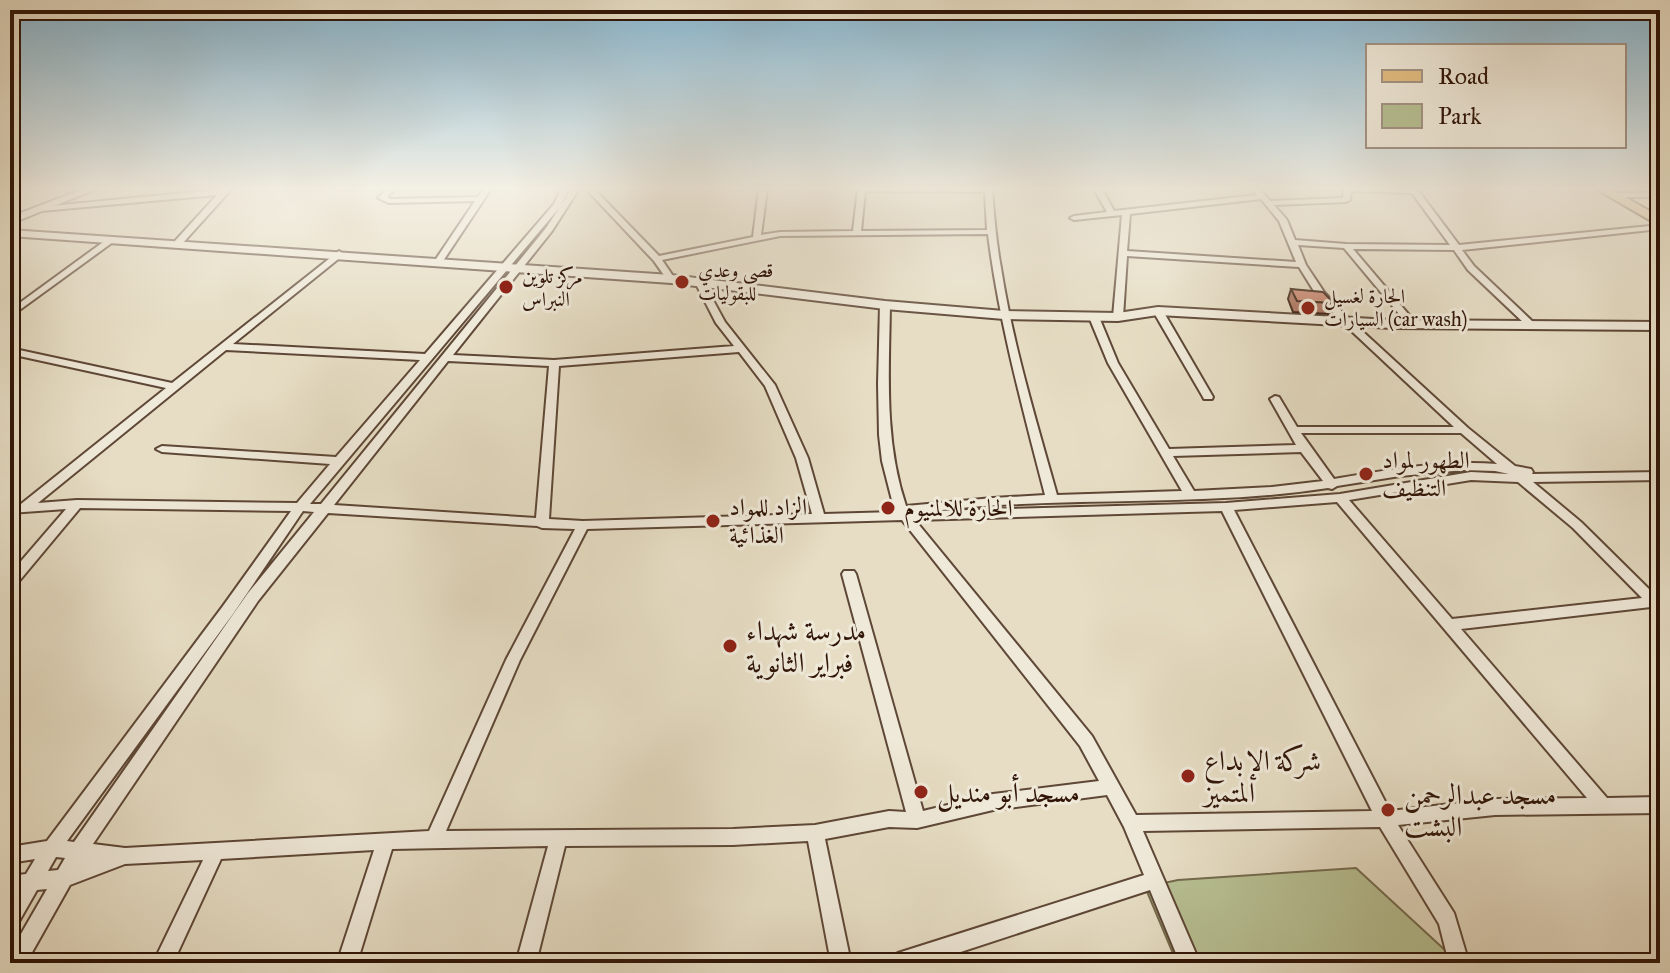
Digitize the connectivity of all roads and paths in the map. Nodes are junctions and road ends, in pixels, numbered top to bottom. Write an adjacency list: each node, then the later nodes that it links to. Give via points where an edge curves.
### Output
1 (25, 234): 14 (street)
2 (186, 234): 16 (street)
3 (457, 234): 22 (street)
4 (534, 234): 24 (street)
5 (543, 234): 24 (street)
6 (633, 234): 21 (street)
7 (776, 234): 13 (street)
8 (990, 234): 30 (street)
9 (1125, 234): 19 (street)
10 (1290, 234): 15 (street)
11 (1446, 234): 18 (street)
12 (1572, 234): 18 (street)
13 (757, 237): 21 (street)
14 (109, 242): 16 (street); 29 (street)
15 (1293, 242): 17 (street); 23 (street)
16 (178, 243): 20 (street)
17 (1346, 246): 18 (street); 35 (street)
18 (1456, 248): 34 (street)
19 (1125, 253): 23 (street); 32 (street)
20 (339, 254): 22 (street); 37 (street)
21 (657, 259): 25 (street)
22 (438, 262): 24 (street)
23 (1302, 265): 33 (street)
24 (508, 269): 25 (street); 40 (street); 41 (street)
25 (671, 279): 26 (street)
26 (699, 282): 27 (street); 38 (street)
27 (885, 305): 30 (street); 65 (street, via 884,448)
28 (1158, 311): 32 (street); 33 (street); 44 (street)
29 (10, 314)
30 (1004, 315): 31 (street); 58 (street)
31 (1094, 317): 32 (street); 50 (street, via 1113,363)
32 (1118, 317)
33 (1346, 321): 35 (street); 47 (street)
34 (1529, 323): 35 (street); 36 (street)
35 (1412, 324)
36 (1660, 326)
37 (225, 347): 40 (street); 43 (street)
38 (740, 349): 42 (street); 66 (street, via 770,385 802,458)
39 (10, 351): 43 (street)
40 (428, 357): 51 (street)
41 (444, 358): 42 (street); 63 (street)
42 (554, 363): 67 (street)
43 (174, 387): 60 (street)
44 (1208, 397)
45 (1275, 399): 46 (street)
46 (1293, 430): 47 (street); 48 (street)
47 (1464, 430): 52 (street)
48 (1304, 448): 50 (street); 56 (street)
49 (162, 449): 51 (street)
50 (1165, 453): 57 (street)
51 (339, 461): 61 (street)
52 (1510, 469): 53 (street); 55 (street); 56 (street, via 1444,467)
53 (1550, 476): 54 (street); 55 (street)
54 (1660, 476)
55 (1522, 478): 56 (street, via 1471,476); 71 (street)
56 (1336, 492): 57 (street); 62 (street); 72 (street)
57 (1190, 495): 58 (street)
58 (1052, 498): 65 (street, via 962,503)
59 (77, 504): 60 (street); 61 (street); 70 (street)
60 (25, 507): 64 (street)
61 (300, 507): 63 (street); 83 (street)
62 (1226, 507): 65 (street); 76 (street)
63 (323, 508): 67 (street); 84 (street, via 185,692)
64 (10, 509)
65 (903, 514): 66 (street); 73 (street, via 1086,741)
66 (819, 517): 68 (street)
67 (542, 524): 68 (street)
68 (583, 525): 81 (street, via 513,660)
69 (849, 574): 77 (street)
70 (10, 583)
71 (1657, 605): 72 (street)
72 (1448, 625): 74 (street)
73 (1112, 787): 77 (street, via 993,802); 78 (street)
74 (1602, 804): 75 (street); 76 (street, via 1495,807)
75 (1660, 805)
76 (1385, 819): 78 (street); 100 (street, via 1447,920)
77 (917, 820): 79 (street, via 889,819)
78 (1131, 823): 89 (street)
79 (815, 833): 80 (street); 97 (street)
80 (559, 837): 81 (street); 96 (street)
81 (434, 839): 82 (street)
82 (386, 842): 85 (street); 95 (street)
83 (52, 848): 84 (street); 86 (street); 90 (street)
84 (80, 849): 87 (street); 88 (street)
85 (215, 853): 87 (street); 94 (street)
86 (10, 855)
87 (125, 856): 88 (street)
88 (64, 878): 90 (street); 93 (street)
89 (1154, 880): 98 (street); 99 (street)
90 (31, 882): 91 (street); 92 (street)
91 (10, 885)
92 (10, 918)
93 (15, 963)
94 (163, 963)
95 (347, 963)
96 (526, 963)
97 (841, 963)
98 (898, 963)
99 (1190, 963)
100 (1459, 963)

